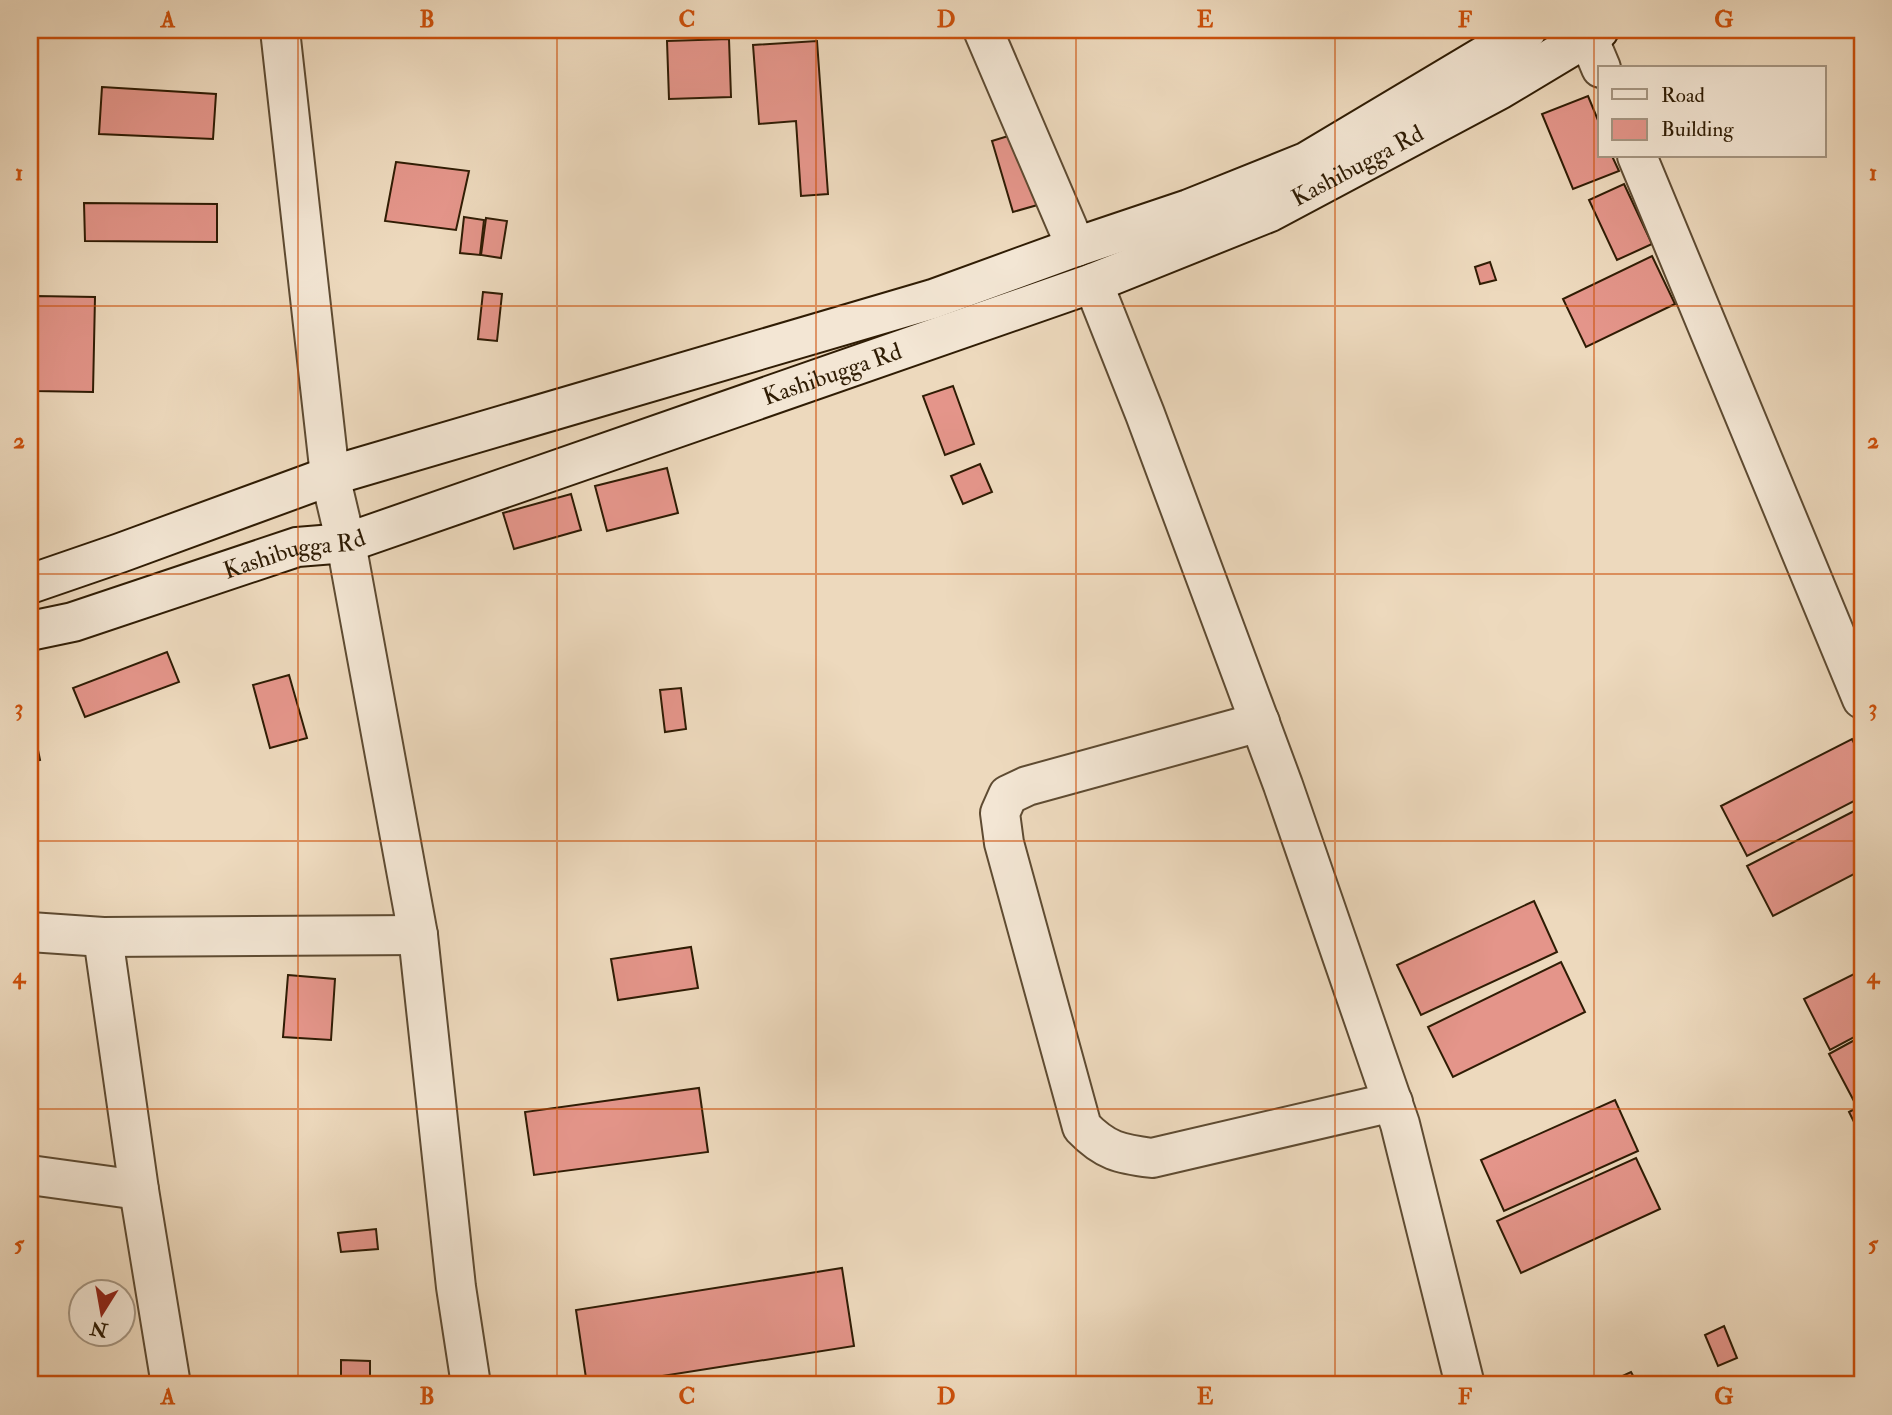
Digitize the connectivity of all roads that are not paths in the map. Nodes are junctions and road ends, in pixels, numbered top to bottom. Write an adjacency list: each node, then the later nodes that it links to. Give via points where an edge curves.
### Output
1 (280, 30): 8 (street)
2 (983, 30): 6 (street)
3 (1527, 30): 6 (street, Kashibugga Rd, via 1306,162 1189,209)
4 (1596, 45): 7 (street, Kashibugga Rd, via 1499,90 1270,212)
5 (1638, 158): 12 (street)
6 (1076, 247): 8 (street, Kashibugga Rd, via 933,299)
7 (1093, 283): 9 (street, Kashibugga Rd); 13 (street)
8 (330, 476): 9 (street); 10 (street, Kashibugga Rd)
9 (346, 544): 11 (street, Kashibugga Rd, via 297,547 74,622); 15 (street)
10 (30, 584)
11 (30, 631)
12 (1862, 699)
13 (1260, 722): 17 (street); 17 (street, via 1027,786 1009,795 1000,813 1004,843 1082,1127 1097,1143 1124,1154 1152,1158)
14 (30, 932): 16 (street)
15 (418, 935): 16 (street); 21 (street)
16 (103, 937): 19 (street)
17 (1392, 1102): 22 (street)
18 (30, 1175): 19 (street)
19 (139, 1190): 20 (street)
20 (172, 1385)
21 (471, 1385)
22 (1465, 1385)

